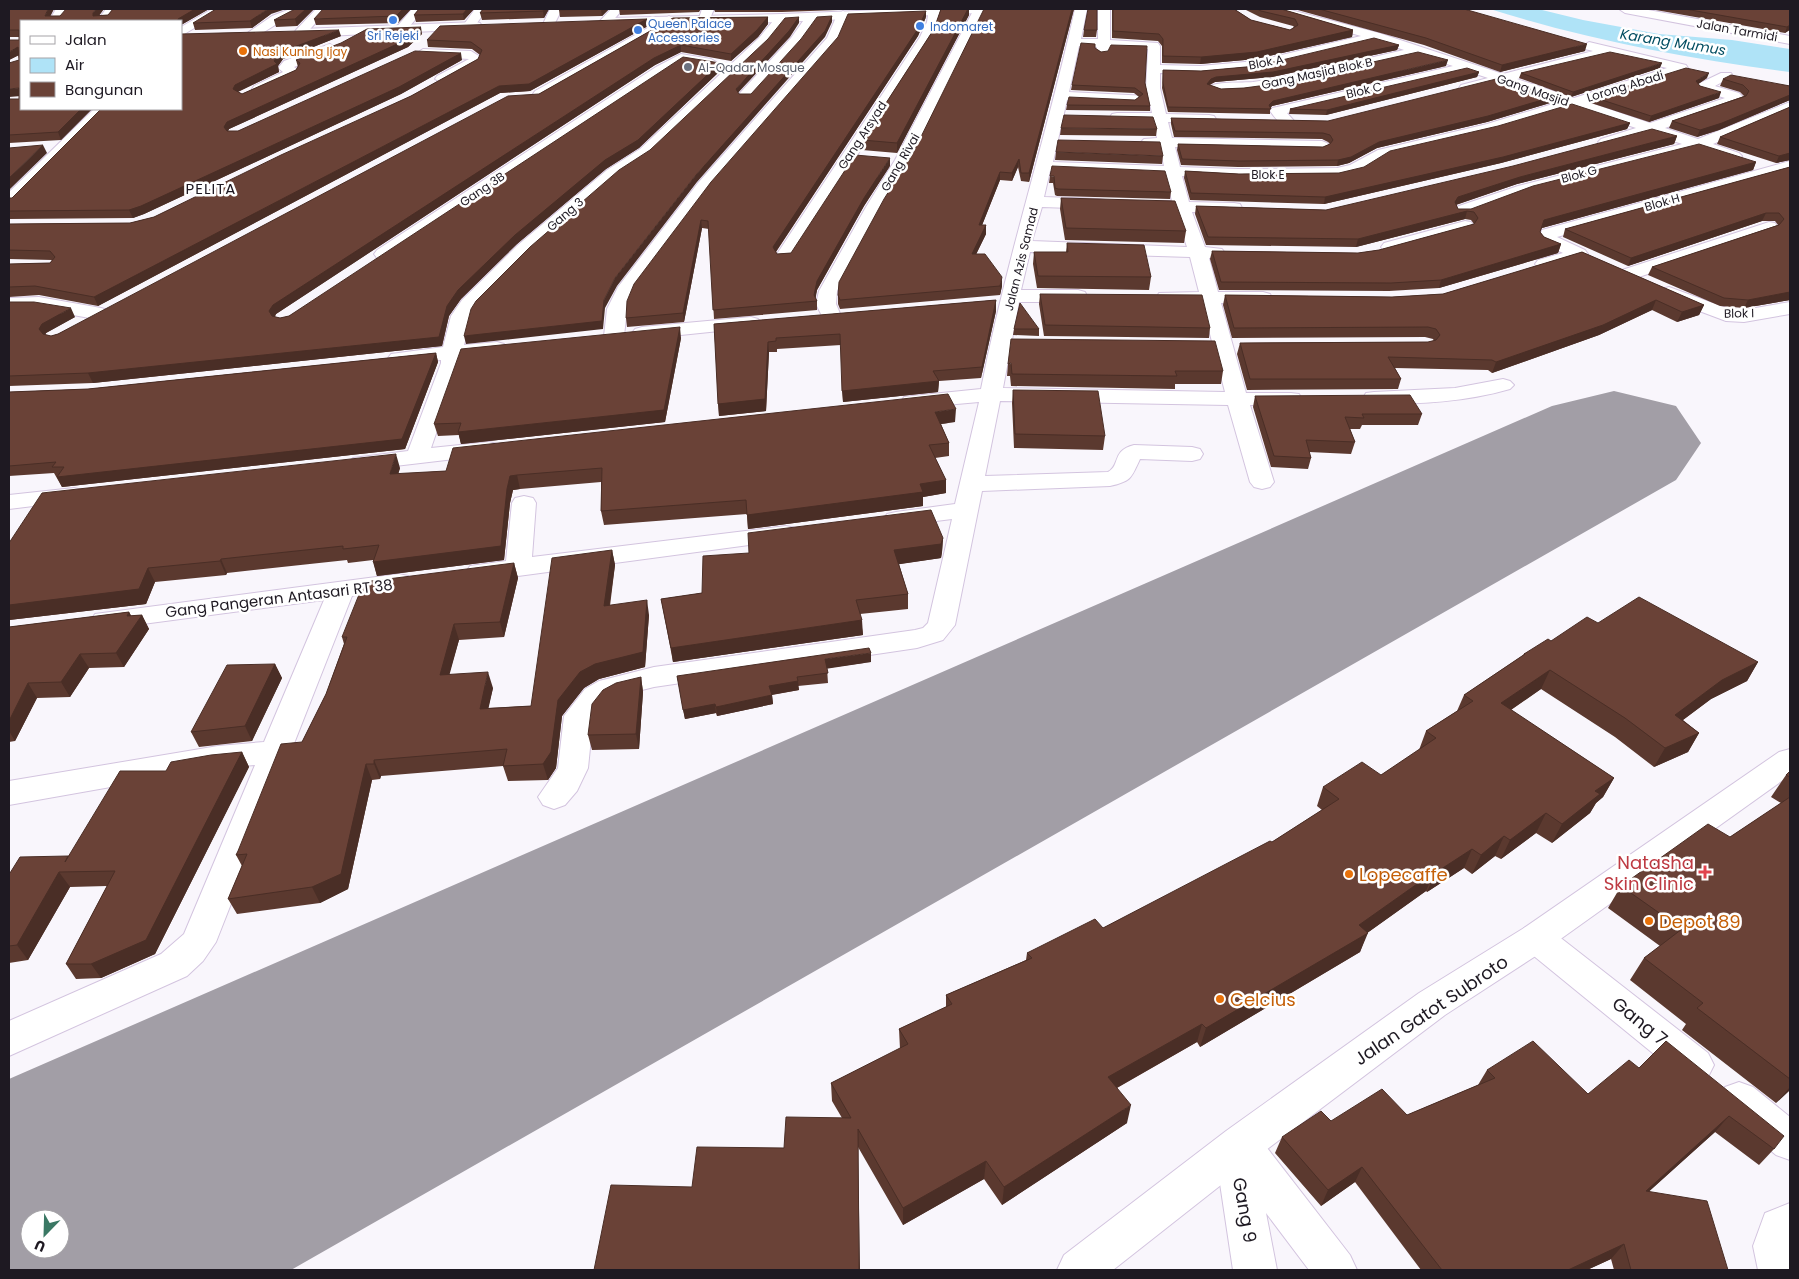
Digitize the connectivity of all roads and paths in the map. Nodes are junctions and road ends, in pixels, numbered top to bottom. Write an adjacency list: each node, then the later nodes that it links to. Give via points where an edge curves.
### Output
1 (62, 9): 24 (street)
2 (112, 9): 25 (street)
3 (200, 9): 33 (street)
4 (220, 9): 34 (street)
5 (300, 9): 36 (street, via 248,34)
6 (322, 9): 36 (street)
7 (418, 9): 32 (street)
8 (481, 9): 30 (street)
9 (556, 9): 28 (street)
10 (617, 9): 23 (street, via 600,22)
11 (952, 9): 12 (street); 18 (street)
12 (979, 9): 86 (street, Gang Rivai)
13 (1080, 9): 41 (street, Jalan Azis Samad)
14 (1104, 9): 43 (street)
15 (1276, 9): 39 (street, Gang Masjid)
16 (1625, 9): 40 (street, Jalan Tarmidi)
17 (883, 11): 18 (street); 22 (street)
18 (933, 11): 83 (street, Gang Arsyad, via 933,22 926,37)
19 (706, 14): 21 (street); 23 (street)
20 (807, 14): 21 (street); 22 (street); 56 (street, via 796,41)
21 (774, 15): 46 (street, Gang 3, via 763,41)
22 (843, 15): 114 (street, via 833,39 704,186 625,291 604,337)
23 (666, 16): 59 (street, via 621,49 534,97)
24 (56, 20)
25 (104, 20)
26 (568, 23): 28 (street)
27 (534, 24): 28 (street)
28 (549, 24)
29 (487, 26): 30 (street)
30 (468, 27): 31 (street)
31 (438, 28): 32 (street); 53 (street, via 411,53 471,55 476,58)
32 (401, 29): 35 (street)
33 (182, 30)
34 (182, 30)
35 (364, 30): 36 (street); 55 (street, via 338,45 288,64 286,68 293,71 292,74)
36 (300, 33)
37 (182, 36): 38 (street)
38 (199, 36)
39 (1375, 36): 44 (street, Gang Masjid); 49 (street, Blok A, via 1256,65 1200,70)
40 (1790, 40)
41 (1074, 42): 43 (street); 57 (street, Jalan Azis Samad)
42 (1572, 42): 45 (street)
43 (1103, 47): 49 (street, via 1154,46)
44 (1419, 50): 47 (street, Gang Masjid); 58 (street, Gang Masjid Blok B)
45 (1607, 51): 48 (street); 51 (street)
46 (735, 67): 101 (street, Gang 3B, via 681,58); 117 (street, Gang 3, via 645,152 612,173 524,249 469,304 460,316)
47 (1467, 67): 51 (street, Gang Masjid); 72 (street, Blok C, via 1277,111)
48 (1681, 68): 50 (street); 62 (street, Lorong Abadi)
49 (1154, 69): 60 (street)
50 (1726, 76): 52 (street); 75 (street, via 1702,87 1737,98)
51 (1502, 78): 54 (street); 62 (street, Gang Masjid)
52 (1742, 79)
53 (429, 86)
54 (1451, 91)
55 (244, 96)
56 (744, 96)
57 (1061, 96): 60 (street); 65 (street, Jalan Azis Samad)
58 (1214, 96)
59 (526, 98)
60 (1155, 100): 61 (street); 68 (street)
61 (1172, 101)
62 (1570, 102): 75 (street, Gang Masjid); 89 (street, Blok E, via 1482,129 1383,153 1346,172)
63 (1790, 106): 69 (street, Blok G)
64 (101, 110): 79 (street)
65 (1056, 116): 66 (street); 87 (street, Jalan Azis Samad, via 1059,141)
66 (1075, 116)
67 (1103, 117): 68 (street)
68 (1160, 118): 70 (street); 77 (street)
69 (1763, 118): 74 (street); 78 (street, Blok G)
70 (1219, 120)
71 (1268, 121): 72 (street)
72 (1288, 122): 73 (street)
73 (1306, 122)
74 (1790, 124)
75 (1644, 131): 78 (street, Gang Masjid); 81 (street)
76 (1131, 142): 77 (street)
77 (1166, 143): 80 (street); 89 (street)
78 (1698, 144): 88 (street, Gang Masjid); 98 (street, Blok G, via 1524,189 1464,218)
79 (66, 146): 82 (street); 90 (street)
80 (1322, 146)
81 (1591, 146)
82 (47, 147)
83 (848, 156): 84 (street); 100 (street, Gang Arsyad)
84 (867, 158)
85 (885, 159): 86 (street)
86 (903, 160): 113 (street, Gang Rivai, via 828,291 826,304)
87 (1044, 166): 89 (street, Blok E); 91 (street, Jalan Azis Samad)
88 (1786, 170): 95 (street, Blok H)
89 (1174, 171): 92 (street)
90 (10, 199)
91 (1036, 202): 92 (street); 96 (street, Jalan Azis Samad)
92 (1182, 207): 93 (street); 97 (street)
93 (1251, 208)
94 (1769, 227): 102 (street)
95 (1548, 234): 102 (street, Blok I, via 1548,238)
96 (1022, 246): 97 (street); 108 (street, Jalan Azis Samad)
97 (1198, 252): 99 (street); 106 (street)
98 (1370, 252)
99 (1235, 253)
100 (784, 257)
101 (372, 262)
102 (1603, 264): 103 (street); 111 (street, Blok I, via 1726,316)
103 (1524, 270)
104 (1091, 296): 108 (street)
105 (1151, 297): 106 (street)
106 (1210, 298): 107 (street); 123 (street)
107 (1280, 298)
108 (1005, 300): 120 (street, Jalan Azis Samad, via 1010,343)
109 (9, 304): 112 (street, via 39,303)
110 (119, 305): 112 (street)
111 (1790, 308)
112 (102, 314): 115 (street)
113 (830, 316)
114 (772, 322)
115 (78, 326)
116 (519, 346): 117 (street)
117 (452, 352): 118 (street); 127 (street, Gang 3, via 451,363)
118 (384, 359)
119 (1503, 385): 121 (street, via 1457,395)
120 (991, 394): 123 (street); 124 (street); 131 (street, Jalan Azis Samad)
121 (1354, 398)
122 (1315, 399): 123 (street)
123 (1237, 400): 129 (street)
124 (892, 404)
125 (506, 447): 127 (street)
126 (1192, 454): 131 (street, via 1134,452 1127,458 1125,472 1110,479)
127 (417, 457): 128 (street)
128 (339, 466)
129 (1262, 482)
130 (96, 493): 132 (street)
131 (969, 497): 134 (street); 144 (street, Jalan Azis Samad, via 941,625 933,634 917,639 654,677 609,688 595,696 579,716 574,768)
132 (9, 502)
133 (524, 503): 136 (street)
134 (869, 522)
135 (810, 530): 136 (street)
136 (518, 568): 137 (street)
137 (453, 576)
138 (425, 579): 139 (street, Gang Pangeran Antasari RT 38)
139 (341, 591): 140 (street, Gang Pangeran Antasari RT 38); 141 (street)
140 (77, 623)
141 (275, 752): 143 (street, via 218,757); 146 (street, via 198,942 191,951 174,965)
142 (1790, 760): 145 (street, Jalan Gatot Subroto)
143 (9, 793)
144 (554, 797)
145 (1536, 938): 147 (street, Gang 7); 148 (street, Jalan Gatot Subroto, via 1432,1004)
146 (9, 1039)
147 (1790, 1141)
148 (1238, 1148): 150 (street, Jalan Gatot Subroto); 151 (street, Gang 9); 152 (street)
149 (1790, 1224): 153 (street, via 1780,1228 1774,1246)
150 (1079, 1270)
151 (1255, 1270)
152 (1335, 1270)
153 (1780, 1270)

